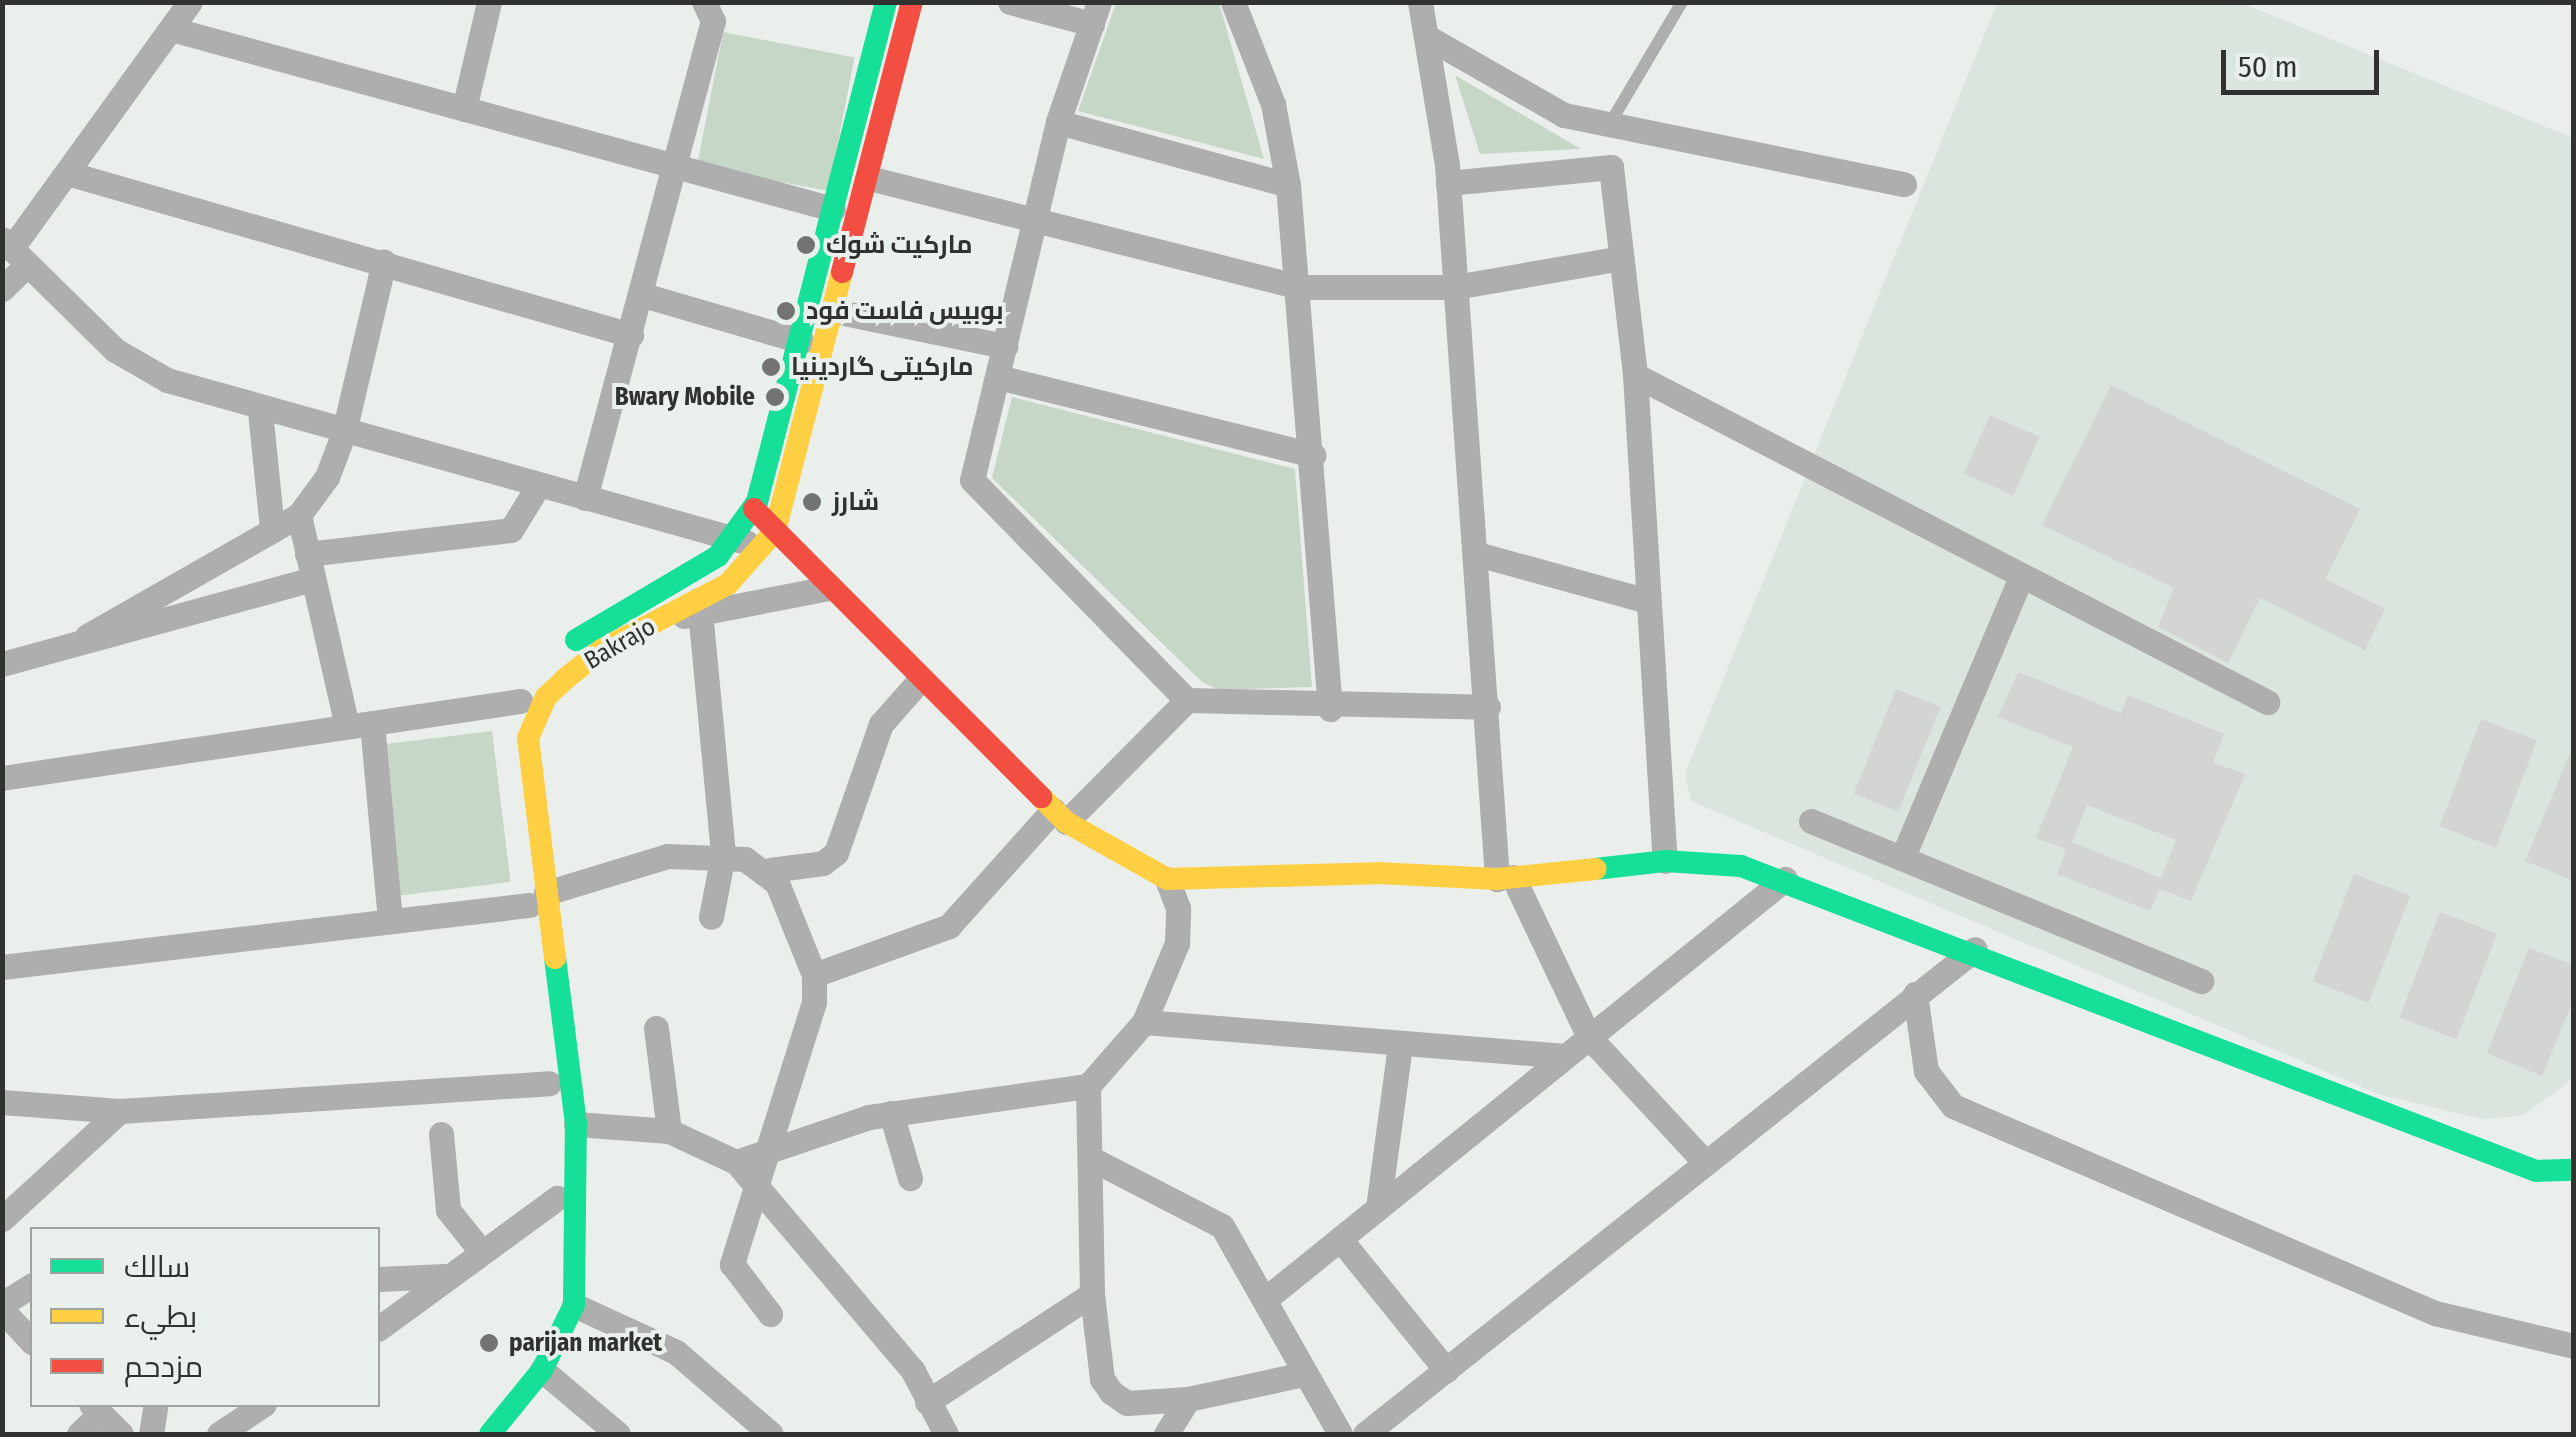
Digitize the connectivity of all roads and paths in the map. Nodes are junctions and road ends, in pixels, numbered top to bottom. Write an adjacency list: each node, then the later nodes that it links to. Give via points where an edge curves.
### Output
1 (190, 2): 11 (street)
2 (489, 2): 13 (street)
3 (704, 2): 16 (street, via 713,21)
4 (886, 2): 22 (street, Bakrajo)
5 (912, 2): 18 (street)
6 (1010, 2): 10 (street)
7 (1233, 2): 21 (street, via 1274,104)
8 (1420, 2): 12 (street)
9 (1682, 2): 15 (lane)
10 (1096, 14): 14 (street)
11 (171, 29): 13 (street); 17 (street)
12 (1429, 38): 15 (street, via 1564,115); 19 (street)
13 (464, 109): 16 (street)
14 (1058, 122): 21 (street); 23 (street)
15 (1609, 125): 20 (street)
16 (677, 168): 22 (street); 30 (street)
17 (67, 173): 24 (street); 26 (street)
18 (869, 178): 23 (street); 31 (street)
19 (1448, 183): 25 (street, via 1611,167); 28 (street)
20 (1904, 184)
21 (1288, 185): 27 (street)
22 (833, 209): 33 (street, Bakrajo)
23 (1033, 225): 27 (street); 34 (street)
24 (13, 252): 29 (street); 37 (street, via 115,350 167,380)
25 (1621, 258): 28 (street); 35 (street)
26 (384, 262): 32 (street); 38 (street)
27 (1300, 286): 28 (street); 39 (street)
28 (1454, 287): 47 (street)
29 (2, 289)
30 (643, 296): 32 (street); 33 (street)
31 (834, 311): 34 (street); 46 (street)
32 (631, 335): 41 (street)
33 (801, 341): 42 (street, Bakrajo)
34 (1006, 346): 36 (street)
35 (1635, 375): 50 (street); 52 (street)
36 (998, 377): 39 (street); 58 (street, via 972,480)
37 (260, 411): 38 (street); 44 (street)
38 (344, 432): 40 (street); 43 (street, via 327,477)
39 (1313, 456): 62 (street)
40 (538, 486): 41 (street); 49 (street, via 512,530)
41 (586, 498): 45 (street)
42 (754, 508): 45 (street, Bakrajo); 46 (street)
43 (299, 515): 44 (street); 49 (street)
44 (272, 530): 55 (street)
45 (735, 538): 46 (street); 59 (street, Bakrajo, via 706,564 561,651)
46 (771, 539): 48 (street); 53 (street)
47 (1477, 554): 52 (street); 61 (street)
48 (799, 556): 51 (street)
49 (309, 566): 55 (street); 63 (street)
50 (2020, 579): 60 (street); 67 (street)
51 (830, 588): 53 (street); 57 (street)
52 (1648, 602): 69 (street)
53 (700, 607): 54 (street); 68 (street)
54 (660, 621): 74 (street, Bakrajo, via 602,649 535,716 526,764)
55 (87, 636): 56 (street)
56 (2, 664)
57 (919, 681): 65 (street); 70 (street, via 882,724 836,853 823,863)
58 (1187, 700): 62 (street); 65 (street)
59 (520, 701): 63 (street); 74 (street, Bakrajo, via 514,779)
60 (2267, 702)
61 (1488, 707): 62 (street); 72 (street)
62 (1330, 708)
63 (360, 724): 64 (street); 76 (street)
64 (2, 778)
65 (1060, 816): 71 (street); 79 (street, via 949,926)
66 (1810, 821): 67 (street)
67 (1904, 854): 80 (street)
68 (724, 855): 70 (street); 74 (street, via 668,856); 75 (street)
69 (1666, 862): 72 (street); 73 (street, via 1741,866)
70 (770, 870): 79 (street)
71 (1167, 878): 72 (street); 82 (street, via 1178,908 1177,943)
72 (1505, 878): 84 (street)
73 (1785, 879): 77 (street); 84 (street)
74 (537, 899): 76 (street); 87 (street, Bakrajo); 92 (street, Bakrajo)
75 (711, 918)
76 (390, 921): 78 (street)
77 (1975, 950): 81 (street); 99 (street, via 2536,1171)
78 (2, 968)
79 (814, 975): 95 (street, via 812,1018)
80 (2202, 981)
81 (1915, 994): 97 (street); 117 (street, via 1926,1070 1953,1106 2435,1313)
82 (1144, 1022): 85 (street); 88 (street)
83 (656, 1028): 93 (street)
84 (1589, 1037): 86 (street); 97 (street)
85 (1400, 1046): 86 (street); 103 (street)
86 (1566, 1056): 103 (street)
87 (549, 1084): 90 (street); 102 (street, Bakrajo)
88 (1088, 1086): 91 (street); 96 (street)
89 (2, 1102): 90 (street)
90 (120, 1111): 104 (street)
91 (891, 1113): 95 (street); 100 (street)
92 (576, 1124): 93 (street); 112 (street, Bakrajo, via 581,1204)
93 (670, 1132): 98 (street)
94 (441, 1134): 106 (street, via 448,1210)
95 (767, 1151): 98 (street); 101 (street)
96 (1090, 1158): 110 (street); 111 (street, via 1222,1226)
97 (1704, 1161): 119 (street)
98 (736, 1162): 101 (street)
99 (2574, 1170)
100 (910, 1178)
101 (757, 1185): 114 (street, via 732,1264); 122 (street, via 913,1372)
102 (557, 1198): 106 (street); 130 (street, Bakrajo, via 558,1250 546,1312 517,1368)
103 (1378, 1208): 105 (street)
104 (2, 1220)
105 (1340, 1239): 111 (street); 119 (street)
106 (481, 1251): 107 (street)
107 (445, 1276): 108 (street); 115 (street)
108 (380, 1279)
109 (30, 1286): 113 (street)
110 (1092, 1294): 121 (street, via 1111,1392 1128,1403); 122 (street)
111 (1268, 1297): 120 (street)
112 (574, 1305): 118 (street, Bakrajo); 133 (street, via 676,1352)
113 (2, 1307): 116 (street)
114 (770, 1314)
115 (380, 1327)
116 (30, 1340)
117 (2574, 1346)
118 (542, 1370): 131 (street, Bakrajo); 132 (street)
119 (1446, 1370): 137 (street)
120 (1304, 1374): 121 (street); 136 (street)
121 (1188, 1399): 135 (street)
122 (927, 1402): 134 (street)
123 (156, 1407): 128 (street)
124 (260, 1407): 129 (street)
125 (96, 1409): 126 (street); 127 (street)
126 (79, 1434)
127 (121, 1434)
128 (151, 1434)
129 (219, 1434)
130 (464, 1434)
131 (490, 1434)
132 (618, 1434)
133 (771, 1434)
134 (946, 1434)
135 (1166, 1434)
136 (1340, 1434)
137 (1366, 1434)

